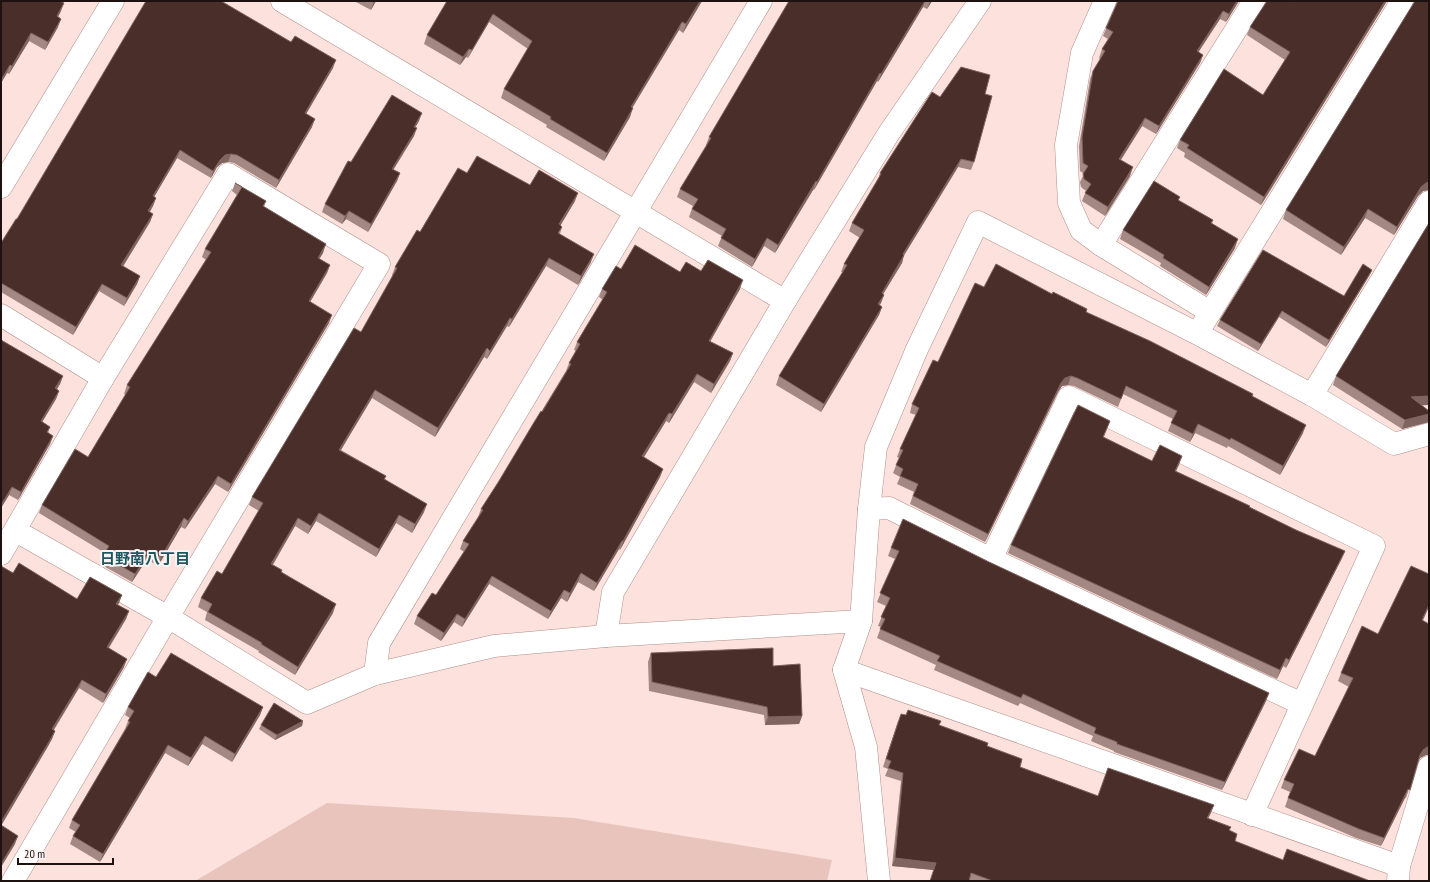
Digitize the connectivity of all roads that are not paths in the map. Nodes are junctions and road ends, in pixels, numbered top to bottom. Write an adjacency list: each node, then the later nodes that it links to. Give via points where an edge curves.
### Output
1 (113, 1): 8 (street)
2 (282, 1): 10 (street)
3 (761, 1): 10 (street)
4 (980, 1): 12 (street, via 889,132)
5 (1105, 1): 11 (street, via 1082,53 1066,144 1069,203 1081,230)
6 (1254, 1): 11 (street)
7 (1402, 1): 13 (street)
8 (1, 187)
9 (1429, 202): 17 (street)
10 (635, 211): 12 (street); 27 (street, via 379,643)
11 (1101, 245): 13 (street)
12 (785, 301): 25 (street, via 613,592)
13 (1210, 312): 15 (street)
14 (1, 315): 16 (street)
15 (1198, 334): 17 (street); 19 (street, via 978,222 917,349 876,448)
16 (103, 378): 20 (street); 23 (street, via 228,174 379,264)
17 (1312, 396): 18 (street, via 1394,444)
18 (1429, 434)
19 (869, 509): 22 (street, via 889,508); 24 (street)
20 (16, 531): 21 (street); 23 (street)
21 (1, 554)
22 (991, 559): 28 (street); 28 (street, via 1069,397 1374,546)
23 (168, 617): 27 (street, via 307,703); 32 (street)
24 (861, 621): 25 (street); 26 (street)
25 (606, 636): 27 (street, via 494,646)
26 (844, 670): 30 (street); 33 (street, via 866,747)
27 (375, 674)
28 (1302, 704): 30 (street)
29 (1429, 767): 31 (street)
30 (1252, 815): 31 (street)
31 (1398, 874)
32 (13, 881)
33 (879, 881)

